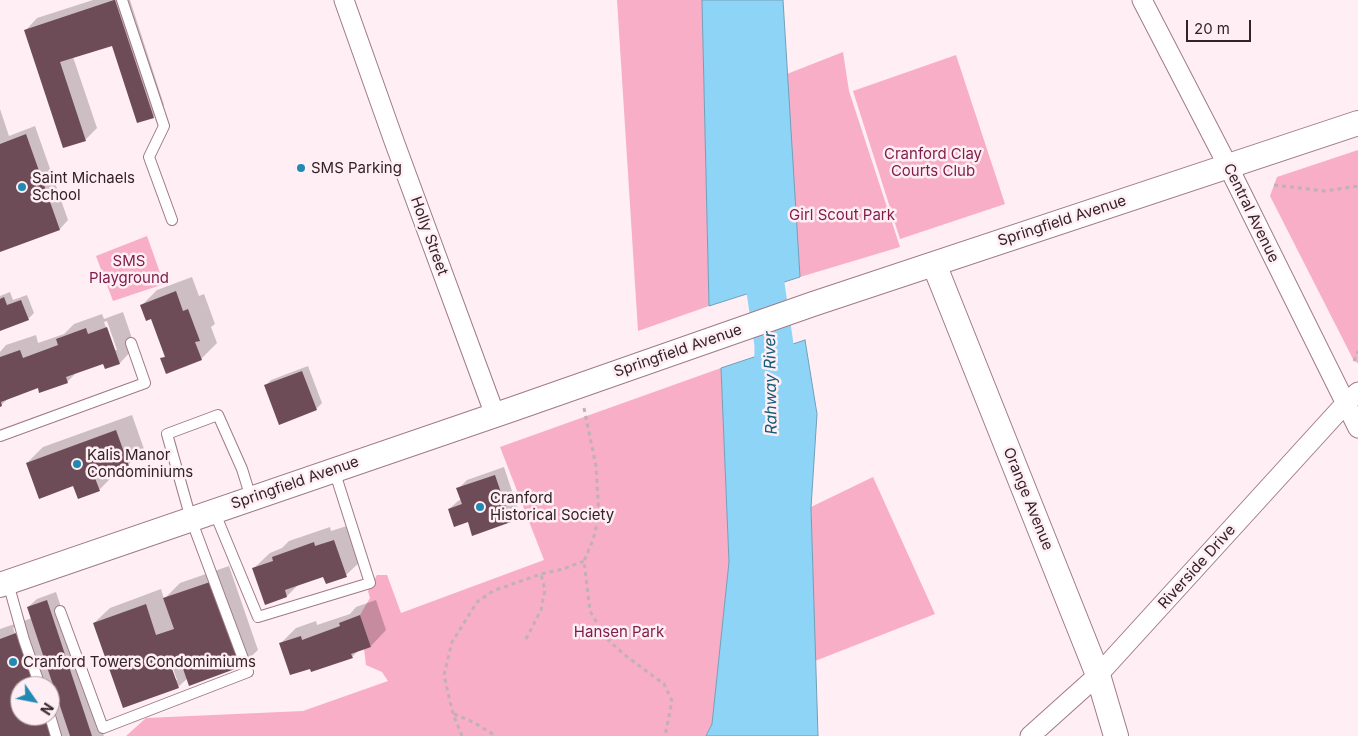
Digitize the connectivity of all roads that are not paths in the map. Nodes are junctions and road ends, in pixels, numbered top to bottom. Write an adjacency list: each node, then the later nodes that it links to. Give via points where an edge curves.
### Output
1 (122, 0): 6 (lane, via 164,126 149,157)
2 (344, 0): 10 (street, Holly Street)
3 (1142, 0): 5 (street, Central Avenue)
4 (1358, 123): 5 (street, Springfield Avenue)
5 (1228, 166): 7 (street, Springfield Avenue); 9 (street, Central Avenue)
6 (172, 220)
7 (934, 264): 10 (street, Springfield Avenue); 19 (street, Orange Avenue)
8 (131, 344): 12 (lane, via 145,383)
9 (1352, 398): 11 (street, Central Avenue); 19 (street, Riverside Drive)
10 (495, 415): 13 (street, Springfield Avenue)
11 (1358, 428)
12 (0, 436)
13 (334, 470): 14 (street, Springfield Avenue); 15 (lane, via 370,584 258,617)
14 (251, 498): 15 (street, Springfield Avenue); 16 (lane, via 218,415 167,434)
15 (214, 511): 16 (street, Springfield Avenue)
16 (191, 518): 17 (street, Springfield Avenue); 18 (lane, via 248,672 103,728)
17 (4, 584): 20 (lane)
18 (60, 611)
19 (1098, 675): 21 (street, Riverside Drive); 22 (street, Orange Avenue)
20 (37, 676)
21 (1030, 736)
22 (1116, 736)

